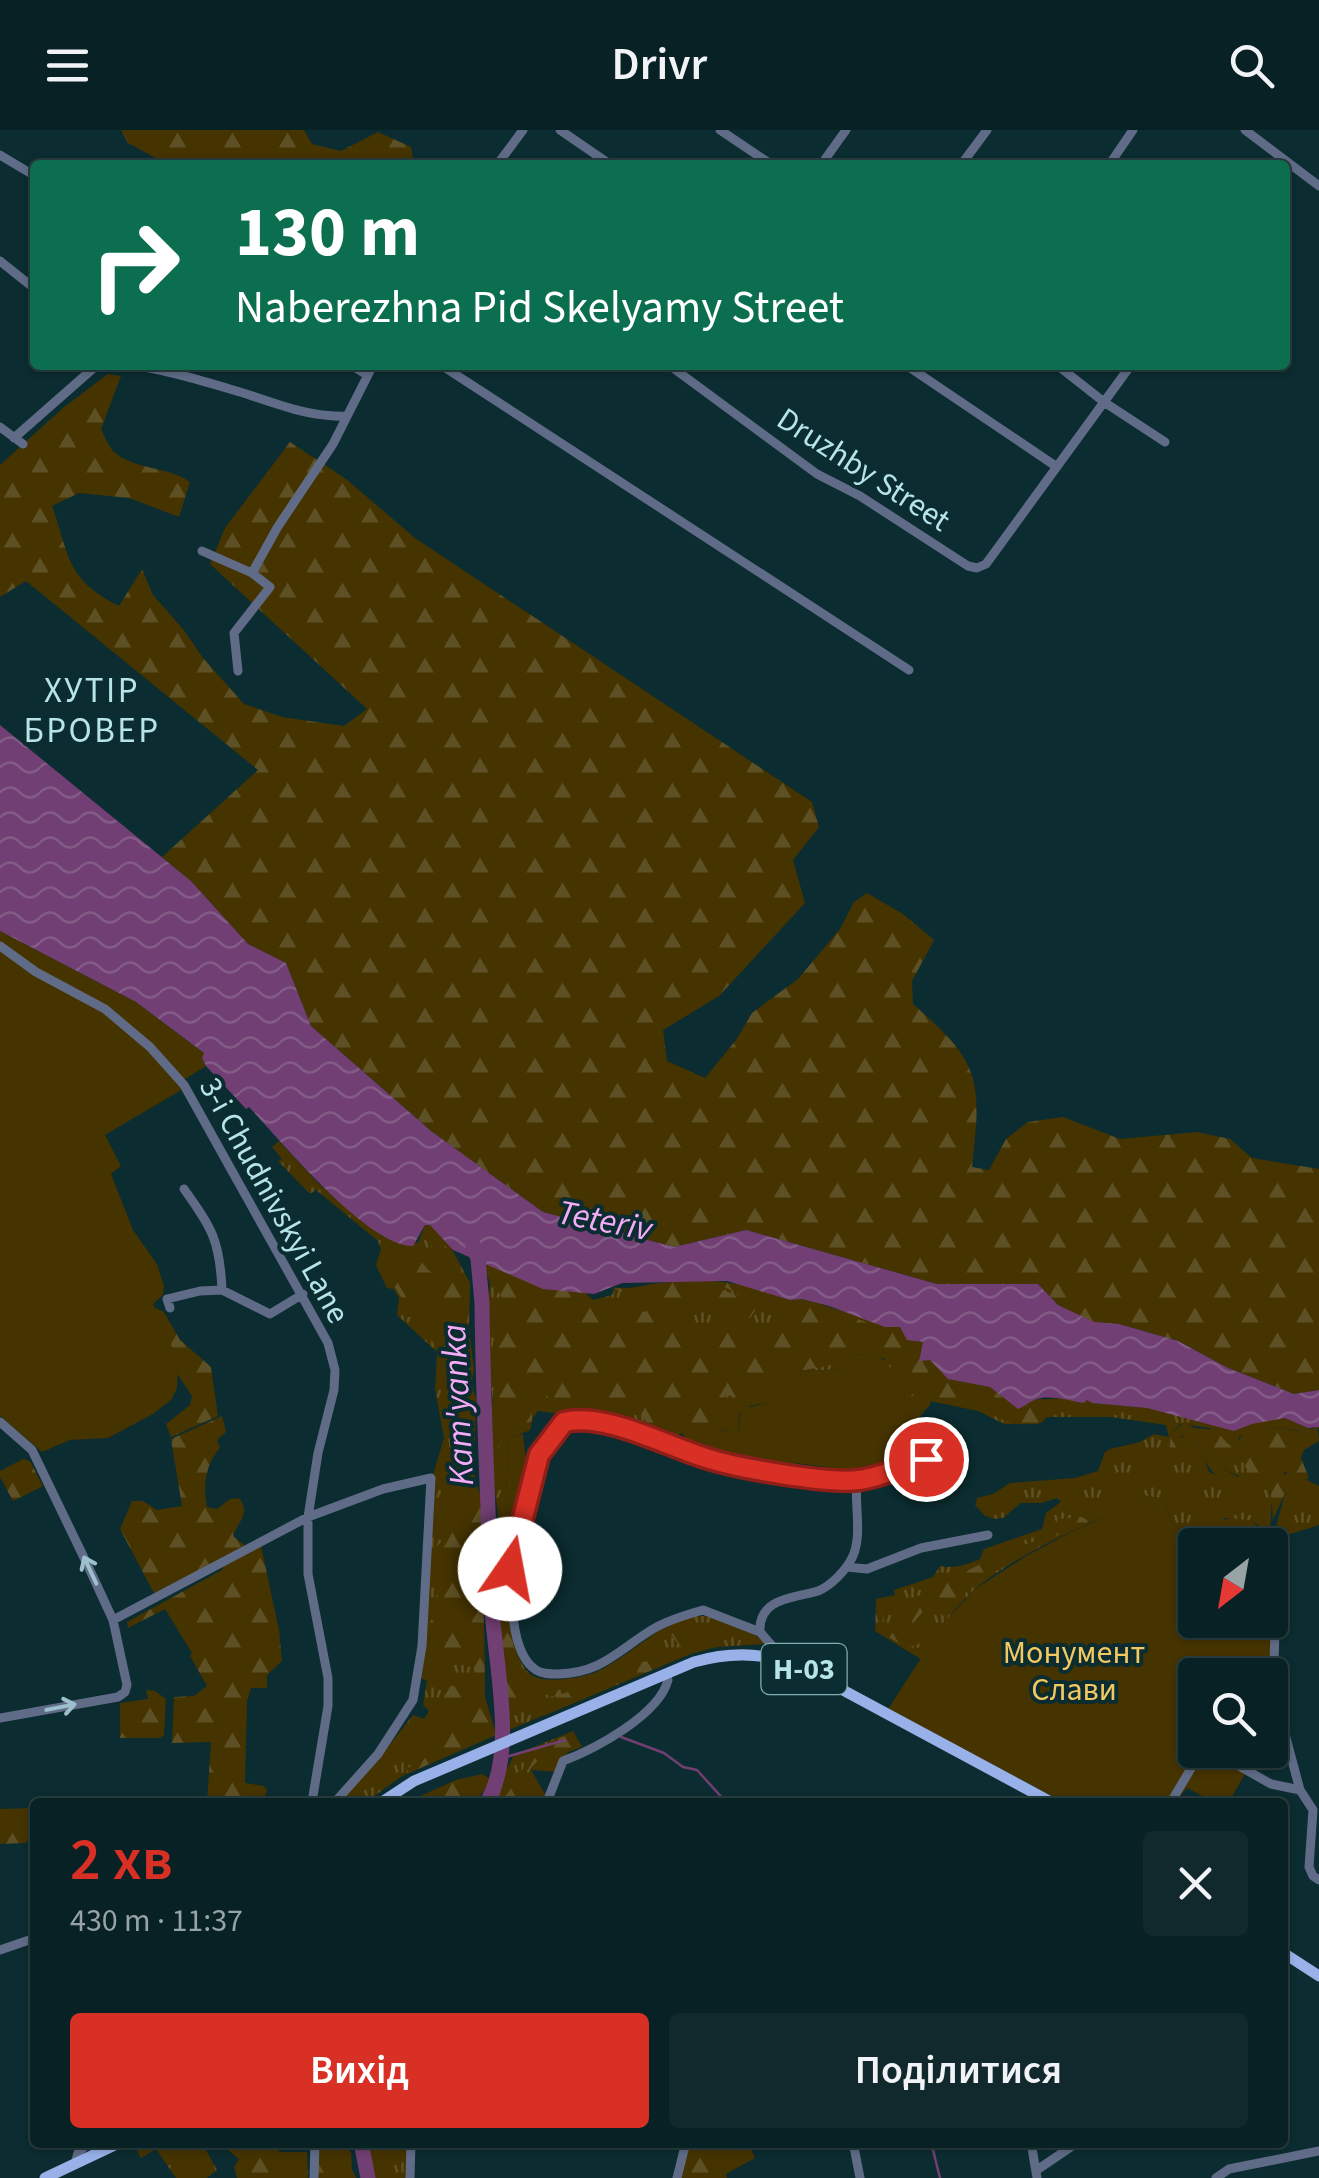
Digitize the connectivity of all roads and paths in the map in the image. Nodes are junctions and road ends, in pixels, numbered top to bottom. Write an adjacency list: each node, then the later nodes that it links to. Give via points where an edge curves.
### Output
1 (523, 130): 9 (street)
2 (560, 130): 10 (street)
3 (720, 130): 11 (street)
4 (846, 130): 12 (street)
5 (987, 130): 13 (street)
6 (1134, 130): 14 (street)
7 (1245, 130): 15 (street)
8 (0, 155): 17 (street)
9 (502, 160)
10 (605, 160)
11 (765, 160)
12 (825, 160)
13 (965, 160)
14 (1113, 160)
15 (1278, 160)
16 (1290, 168): 18 (street)
17 (30, 173)
18 (1319, 186)
19 (0, 261): 20 (street)
20 (30, 285)
21 (92, 370): 31 (street, via 18,441)
22 (155, 370): 30 (street, via 282,407)
23 (370, 370): 30 (street)
24 (449, 370): 37 (street)
25 (678, 370): 33 (street, Druzhby Street, via 817,474 968,566 986,564)
26 (913, 370): 33 (street)
27 (1063, 370): 29 (street)
28 (1127, 370): 29 (street)
29 (1104, 402): 32 (street); 33 (street)
30 (347, 416): 35 (street)
31 (0, 427)
32 (1165, 442)
33 (1057, 467)
34 (202, 551): 35 (street)
35 (252, 574): 36 (street, via 270,588 234,634)
36 (238, 670)
37 (909, 670)
38 (0, 946): 41 (street, 3-i Chudnivskyi Lane, via 94,1001 168,1066)
39 (184, 1188): 40 (street, via 213,1232)
40 (222, 1290): 41 (street, via 270,1314); 42 (street, via 167,1299)
41 (303, 1294): 46 (street, 3-i Chudnivskyi Lane, via 336,1375)
42 (170, 1308)
43 (0, 1422): 49 (street, one-way to 43, via 32,1450)
44 (926, 1459): 45 (street)
45 (857, 1480): 48 (street, via 856,1540); 50 (street, via 708,1459 582,1418 564,1422 546,1444 510,1574 514,1623 529,1664 546,1674 589,1671 652,1629 702,1610)
46 (308, 1517): 49 (street); 61 (street, 3-i Chudnivskyi Lane, via 308,1574 328,1678); 62 (street, via 430,1478 414,1700)
47 (988, 1535): 48 (street, via 920,1548 867,1568)
48 (847, 1566): 50 (street, via 818,1591 781,1600 763,1618)
49 (113, 1620): 54 (street, one-way to 49, via 122,1695 126,1676)
50 (760, 1632): 52 (street, via 774,1647)
51 (1275, 1638): 59 (street, via 1277,1700)
52 (773, 1661): 53 (main road, Н-03, via 718,1663); 55 (main road, Н-03, via 708,1658); 60 (main road, Н-03, via 800,1667)
53 (668, 1680): 55 (main road, Н-03); 65 (street, via 660,1700 628,1725 562,1761)
54 (0, 1718)
55 (541, 1730): 58 (main road, Н-03)
56 (1191, 1768): 66 (street)
57 (1243, 1768): 59 (street)
58 (451, 1769): 63 (main road, Н-03); 64 (main road, Н-03)
59 (1300, 1790): 67 (street, via 1313,1810 1309,1867)
60 (1024, 1795)
61 (313, 1798)
62 (339, 1798)
63 (388, 1798)
64 (399, 1798)
65 (548, 1798)
66 (1173, 1798)
67 (1319, 1880)
68 (30, 1940): 69 (street)
69 (0, 1950)
70 (1288, 1952): 71 (main road)
71 (1318, 1968)
72 (83, 2148): 82 (street)
73 (110, 2148): 82 (main road)
74 (119, 2148): 82 (main road)
75 (315, 2148): 86 (street)
76 (411, 2148): 87 (street)
77 (684, 2148): 88 (street)
78 (853, 2148): 89 (street)
79 (1033, 2148): 83 (street)
80 (1070, 2148): 83 (street)
81 (1319, 2151): 90 (street, via 1229,2168)
82 (75, 2167): 84 (main road); 85 (main road)
83 (1037, 2174)
84 (45, 2178)
85 (57, 2178)
86 (314, 2178)
87 (410, 2178)
88 (676, 2178)
89 (860, 2178)
90 (1216, 2178)

